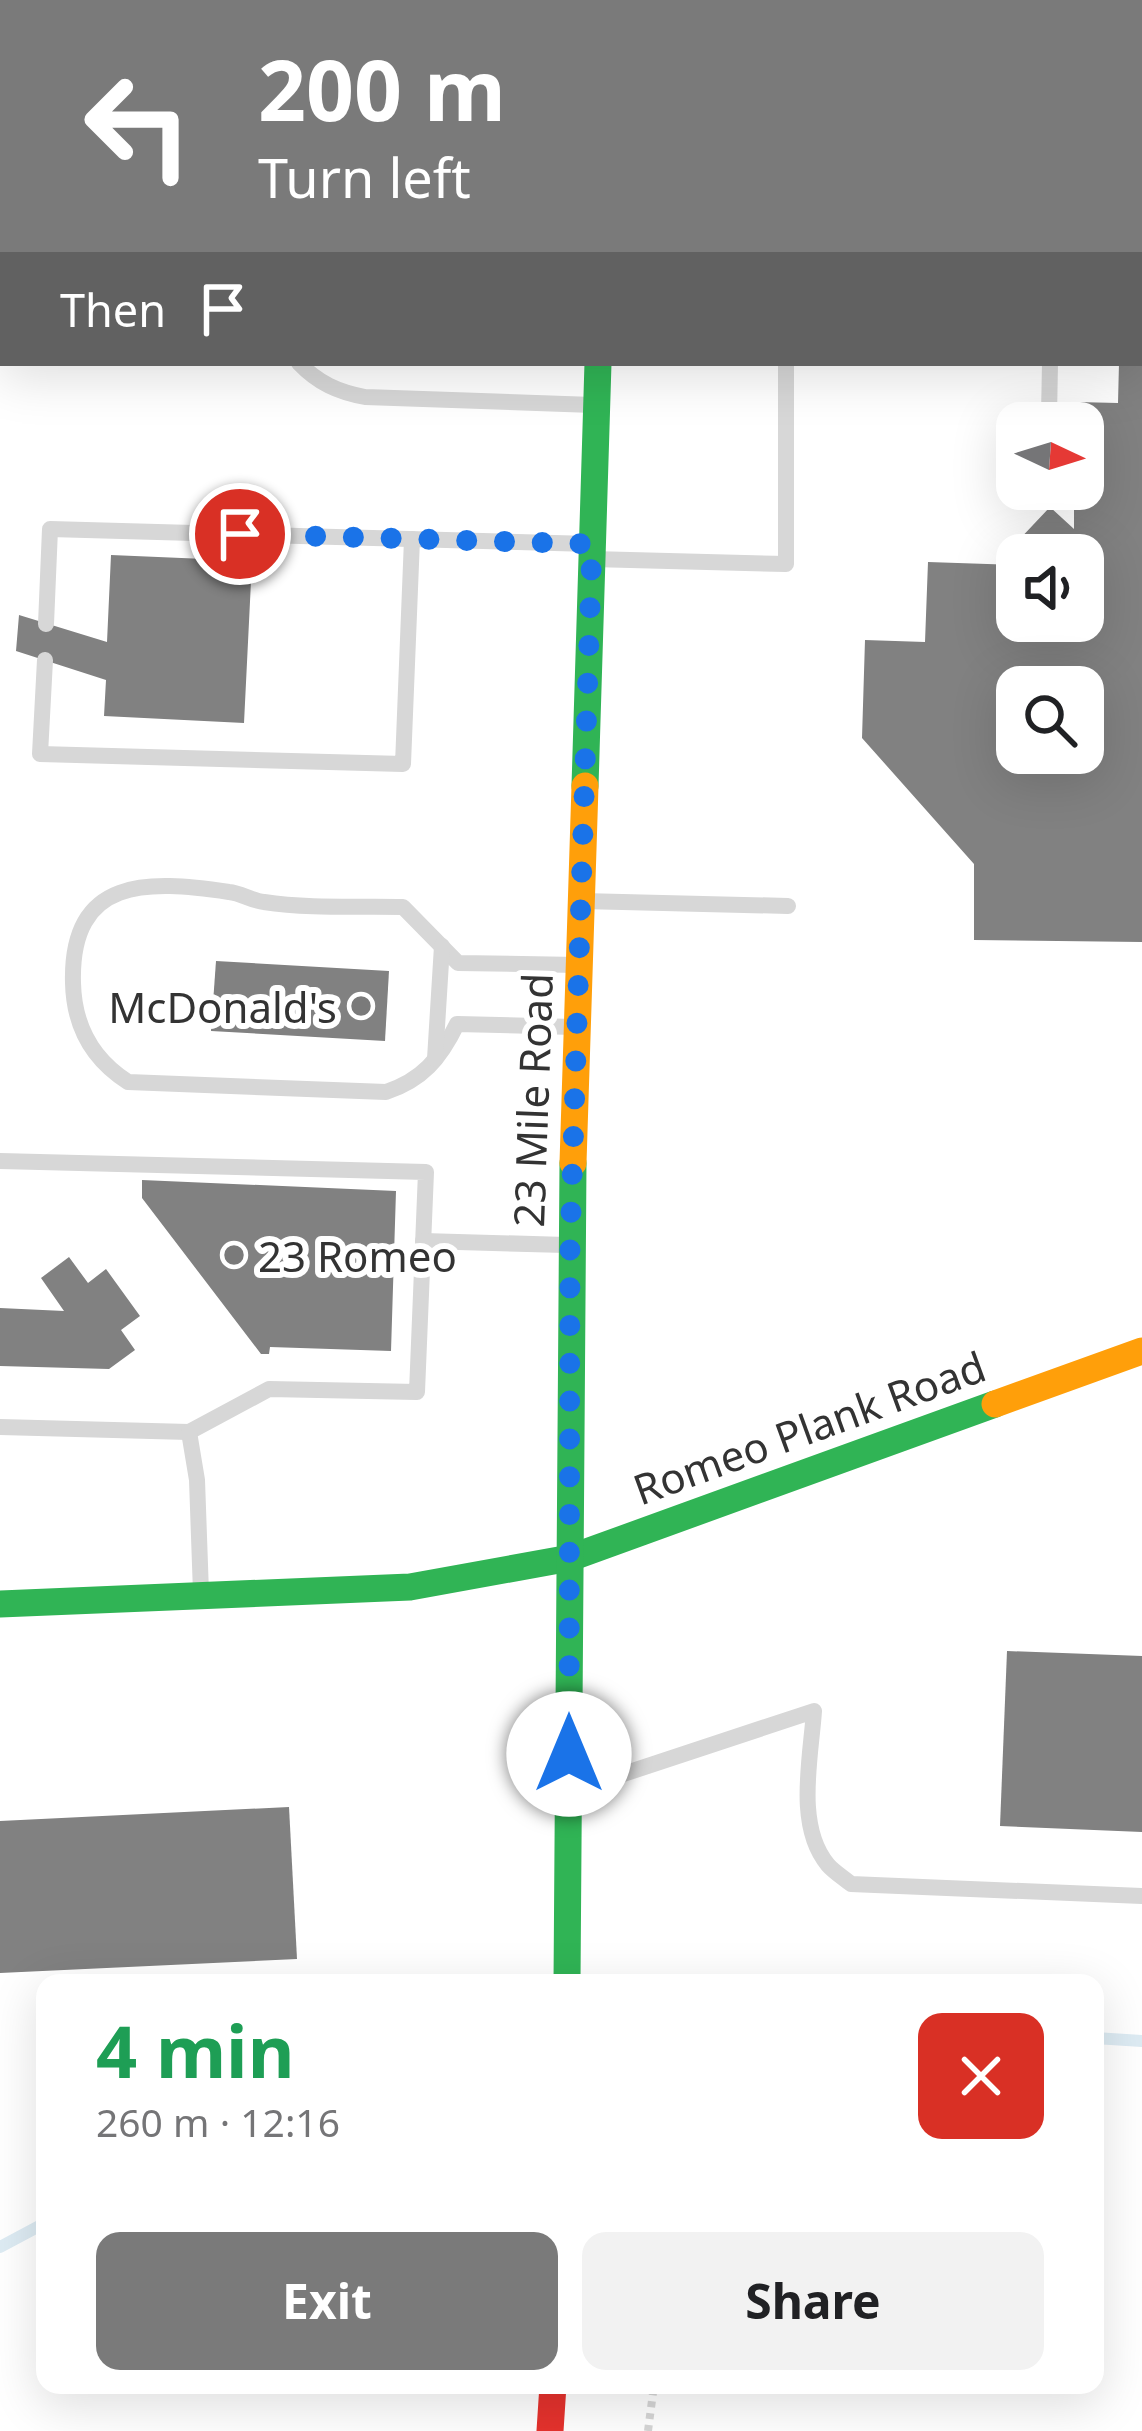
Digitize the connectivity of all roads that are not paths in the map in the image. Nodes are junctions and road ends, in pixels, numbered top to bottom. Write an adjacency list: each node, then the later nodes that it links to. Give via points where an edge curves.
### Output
1 (302, 366): 6 (lane, via 340,392 365,397)
2 (598, 366): 6 (main road, 23 Mile Road)
3 (786, 366): 8 (lane, via 786,564)
4 (1050, 366): 5 (lane)
5 (1049, 402)
6 (596, 405): 8 (main road, 23 Mile Road)
7 (412, 539): 8 (lane); 9 (lane, via 50,529); 10 (lane, via 403,764 40,754)
8 (592, 552): 11 (main road, 23 Mile Road)
9 (46, 624)
10 (45, 660)
11 (581, 902): 12 (lane); 14 (main road, 23 Mile Road)
12 (788, 906)
13 (442, 946): 14 (lane, via 458,963); 16 (lane); 16 (lane, via 403,907 129,887 89,914 73,971 79,1025 108,1070 128,1082 386,1092)
14 (578, 964): 15 (main road, 23 Mile Road)
15 (577, 1027): 16 (lane, via 457,1024); 19 (main road, 23 Mile Road)
16 (435, 1062)
17 (0, 1161): 18 (lane, via 426,1172)
18 (423, 1240): 19 (lane); 22 (lane, via 417,1392 269,1389)
19 (570, 1245): 23 (main road, 23 Mile Road)
20 (1142, 1351): 23 (main road, Romeo Plank Road)
21 (0, 1427): 22 (lane)
22 (189, 1432): 24 (lane)
23 (570, 1558): 24 (main road, Romeo Plank Road, via 410,1587); 26 (main road, 23 Mile Road)
24 (201, 1596): 25 (main road, Romeo Plank Road)
25 (0, 1604)
26 (569, 1792): 27 (lane, via 814,1711 813,1832 826,1863 851,1884); 28 (main road, 23 Mile Road)
27 (1142, 1896)
28 (568, 1971)
29 (552, 2394): 30 (main road)
30 (550, 2431)

